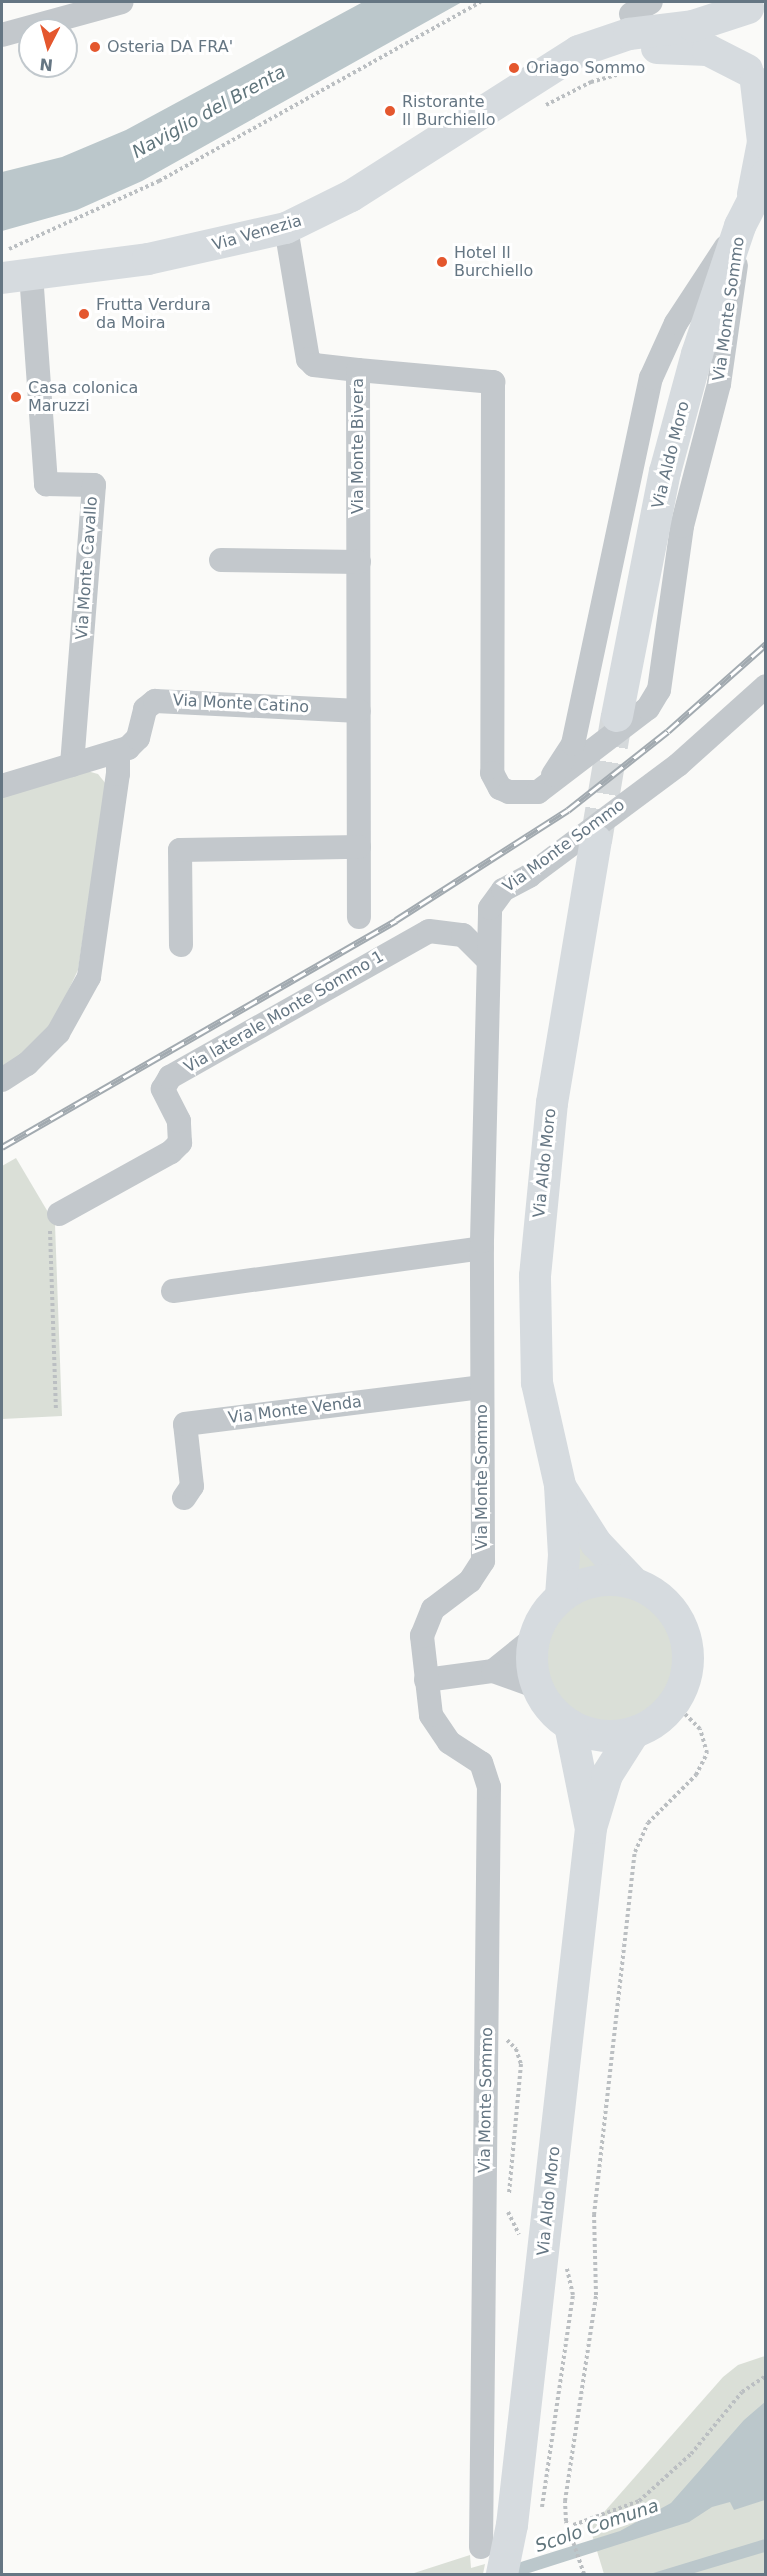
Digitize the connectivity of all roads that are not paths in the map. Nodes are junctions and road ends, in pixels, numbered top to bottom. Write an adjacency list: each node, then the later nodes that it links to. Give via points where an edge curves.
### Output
1 (122, 2): 3 (street)
2 (750, 5): 5 (main road, Via Aldo Moro, via 738,39); 6 (main road, Via Venezia, via 693,26 600,43 579,51)
3 (79, 8): 4 (street)
4 (2, 35)
5 (756, 81): 6 (main road, Via Venezia, via 708,50 658,48 636,51); 7 (main road, Via Aldo Moro, via 763,142)
6 (515, 91): 8 (main road, Via Venezia, via 351,196)
7 (752, 201): 15 (main road, Via Aldo Moro, via 697,354 665,472); 19 (street, Via Monte Sommo, via 676,323 651,378 573,744 557,771); 19 (street, Via Monte Sommo, via 719,384 682,526 659,690 648,708 582,761 546,789)
8 (286, 228): 9 (main road, Via Venezia, via 148,259); 10 (street, Via Monte Bivera, via 308,359 314,365)
9 (16, 276): 17 (street, Via Monte Cavallo, via 46,484 94,485)
10 (358, 370): 12 (street, Via Monte Bivera); 19 (street, via 493,382 492,773 500,788)
11 (221, 560): 12 (street)
12 (359, 562): 14 (street, Via Monte Bivera)
13 (765, 686): 24 (street, Via Monte Sommo, via 678,765 493,898)
14 (359, 711): 16 (street, Via Monte Catino, via 157,700 145,709 134,742); 21 (street, Via Monte Bivera)
15 (617, 716)
16 (118, 752): 17 (street); 25 (street, via 89,977 58,1034 27,1064)
17 (72, 765): 18 (street)
18 (2, 786)
19 (527, 794)
20 (596, 841): 30 (main road, Via Aldo Moro, via 552,1103 535,1276 537,1383)
21 (359, 847): 22 (street, Via Monte Bivera); 23 (street, via 180,850)
22 (359, 917)
23 (181, 945)
24 (487, 959): 26 (street, Via laterale Monte Sommo 1, via 473,941 452,931 418,936 170,1077 163,1089 179,1121 180,1143 171,1152); 27 (street, Via Monte Sommo)
25 (2, 1080)
26 (59, 1214)
27 (482, 1248): 28 (street); 29 (street, Via Monte Sommo)
28 (173, 1291)
29 (482, 1387): 31 (street, Via Monte Venda, via 185,1424 192,1486); 36 (street, Via Monte Sommo, via 483,1561 470,1581 445,1597 426,1619 422,1636)
30 (560, 1485): 32 (main road, Via Aldo Moro, via 596,1543); 33 (main road, Via Aldo Moro, via 564,1555)
31 (184, 1498)
32 (634, 1583): 33 (main road, via 593,1581); 39 (main road, via 669,1606 687,1643 684,1684 674,1703 660,1718)
33 (561, 1596): 34 (main road)
34 (534, 1638): 35 (street); 37 (main road, via 532,1655)
35 (493, 1671): 36 (street); 37 (street)
36 (426, 1680): 41 (street, Via Monte Sommo, via 431,1715 438,1729 449,1742 481,1762 488,1779)
37 (538, 1688): 38 (main road, via 545,1702)
38 (570, 1725): 39 (main road, via 601,1735); 40 (main road, Via Aldo Moro)
39 (633, 1734): 40 (main road, Via Aldo Moro, via 608,1775)
40 (591, 1827): 42 (main road, Via Aldo Moro, via 526,2521)
41 (482, 2547)
42 (502, 2574)

